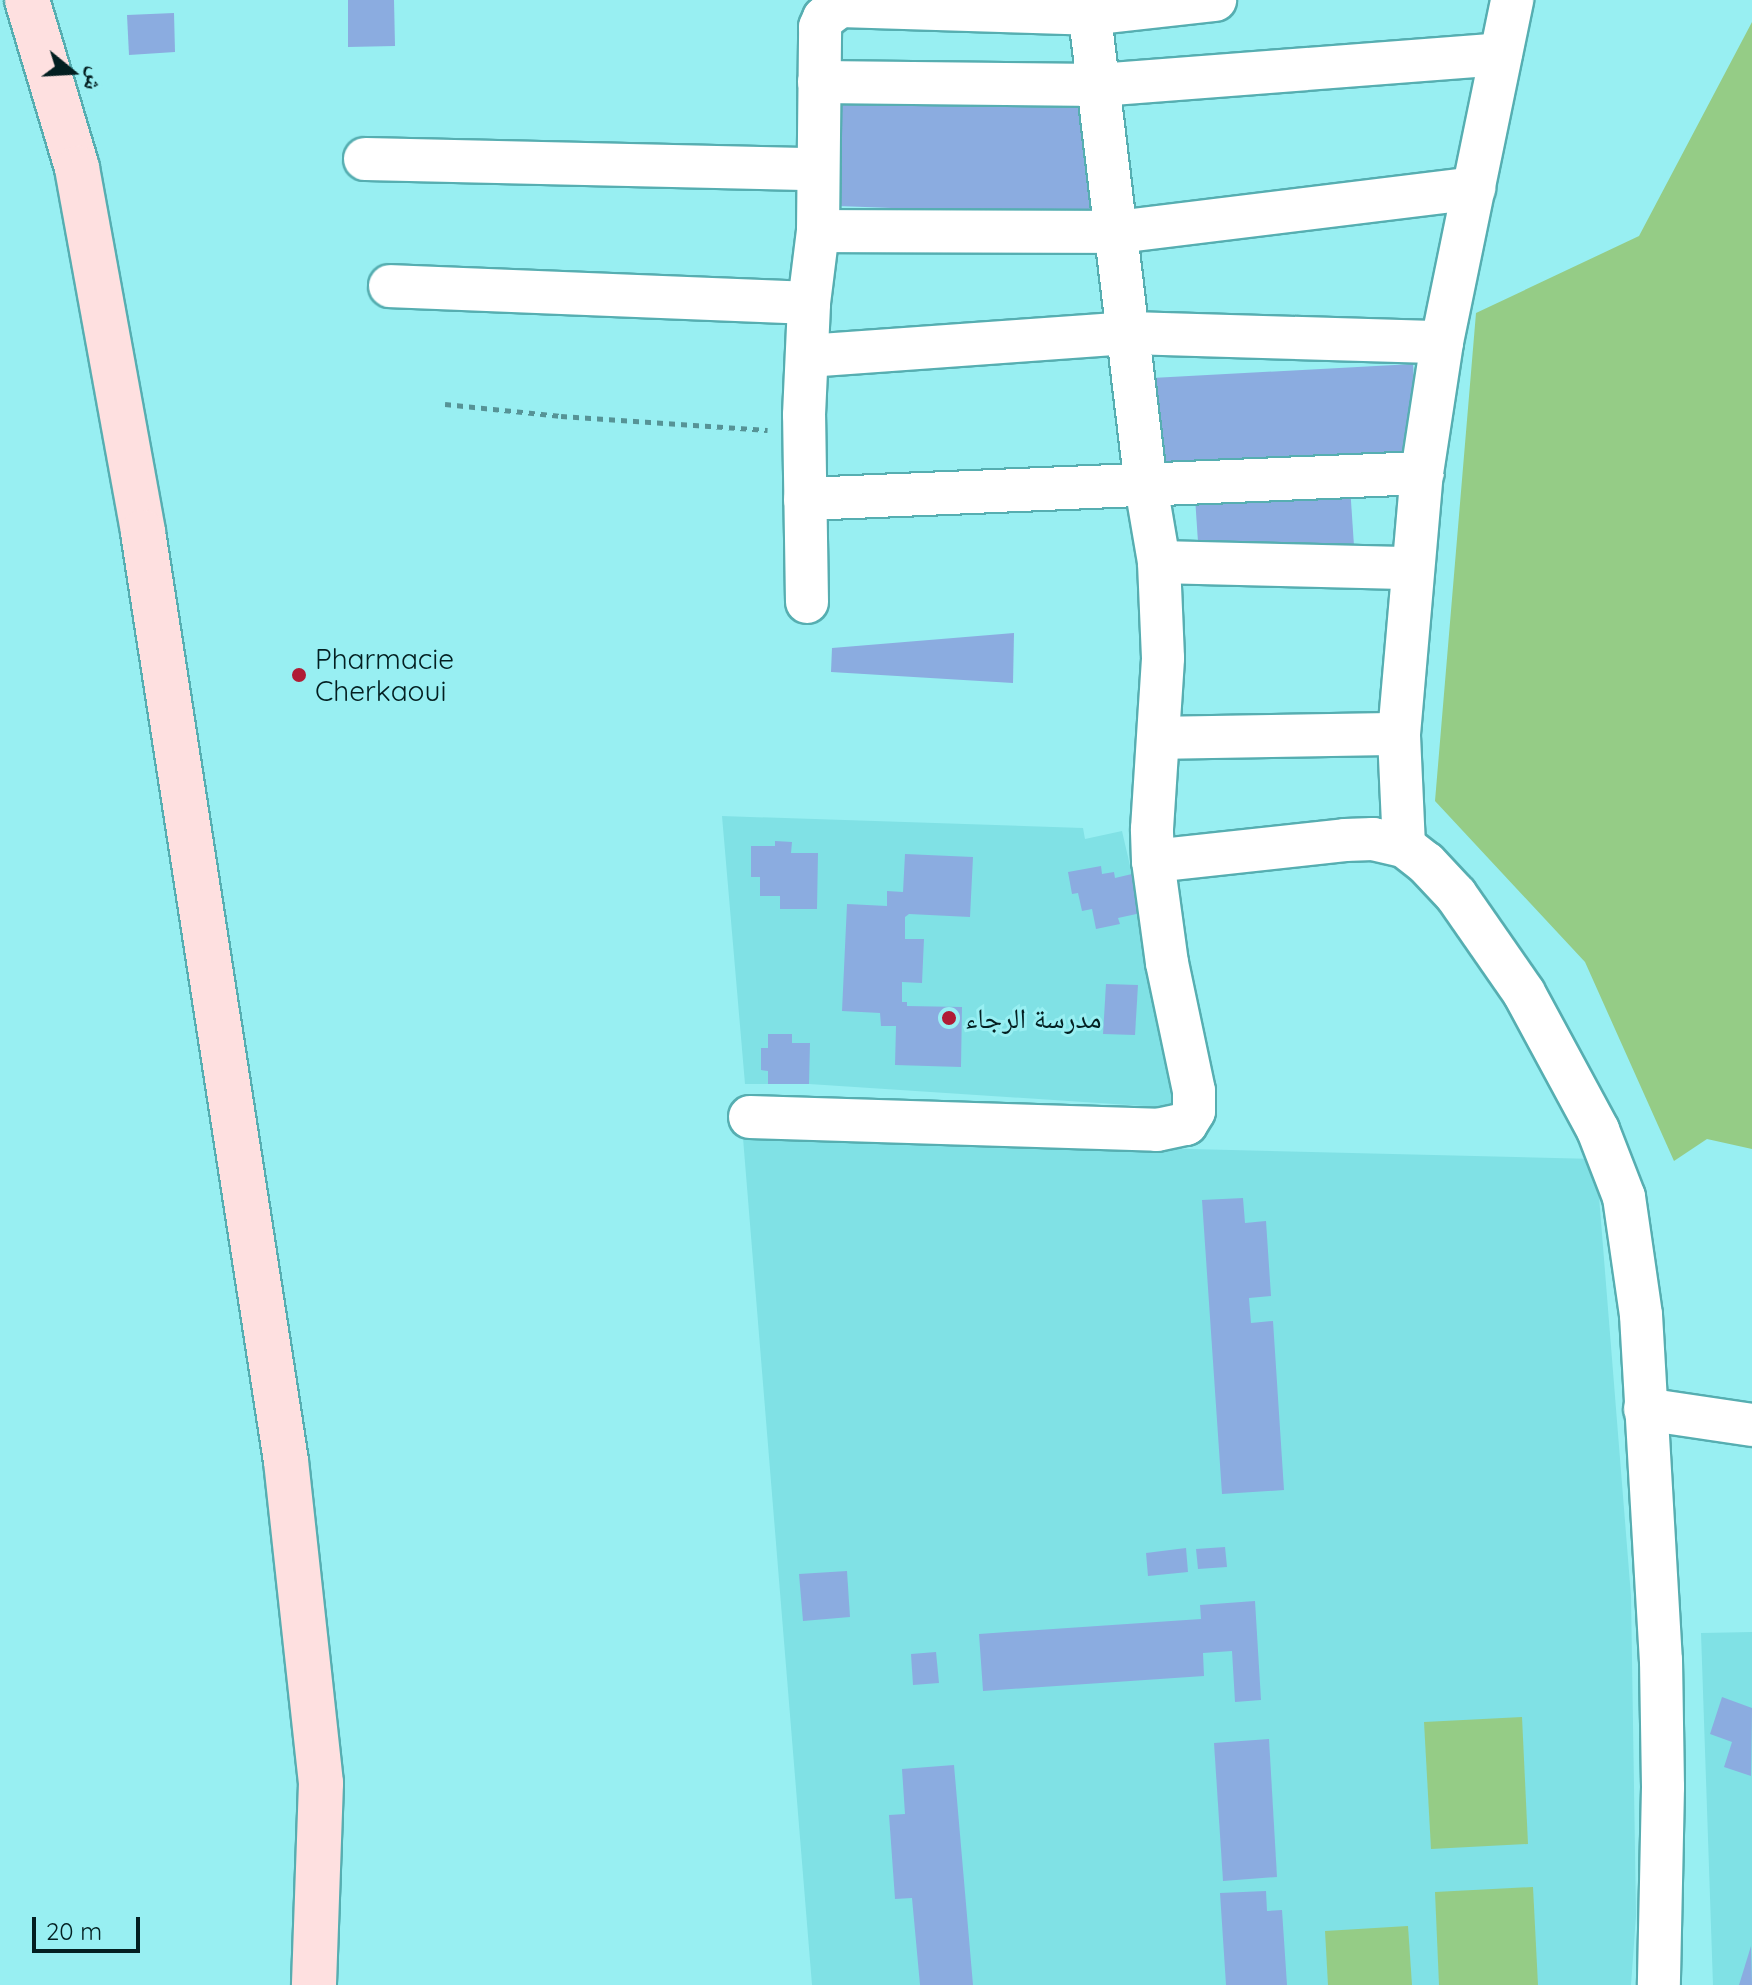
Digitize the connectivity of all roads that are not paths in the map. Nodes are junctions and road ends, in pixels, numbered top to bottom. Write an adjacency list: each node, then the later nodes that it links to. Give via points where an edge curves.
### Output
1 (27, 0): 31 (main road, via 77,168 141,517 286,1461 321,1783)
2 (1215, 0): 4 (street)
3 (1512, 0): 5 (street)
4 (1089, 7): 6 (street, via 840,6 829,11 820,27); 7 (street)
5 (1501, 54): 7 (street); 10 (street)
6 (819, 82): 7 (street); 9 (street)
7 (1099, 85): 12 (street)
8 (365, 159): 9 (street)
9 (816, 169): 11 (street)
10 (1474, 188): 12 (street); 16 (street)
11 (818, 231): 12 (street); 14 (street)
12 (1117, 232): 15 (street)
13 (390, 286): 14 (street)
14 (809, 303): 17 (street)
15 (1130, 333): 16 (street); 17 (street); 19 (street)
16 (1442, 342): 18 (street)
17 (807, 356): 20 (street)
18 (1422, 473): 19 (street); 22 (street)
19 (1146, 486): 20 (street); 21 (street)
20 (805, 499): 23 (street)
21 (1159, 562): 22 (street); 25 (street, via 1164,620)
22 (1413, 568): 24 (street)
23 (807, 602)
24 (1399, 734): 25 (street); 26 (street)
25 (1159, 738): 27 (street)
26 (1404, 846): 27 (street, via 1345,840); 29 (street, via 1456,895 1524,993 1598,1130 1624,1197 1641,1315)
27 (1153, 861): 28 (street, via 1167,963 1194,1091 1194,1111 1186,1124 1157,1130)
28 (750, 1117)
29 (1645, 1409): 30 (street); 32 (street, via 1661,1676)
30 (1752, 1425)
31 (314, 1985)
32 (1659, 1985)

